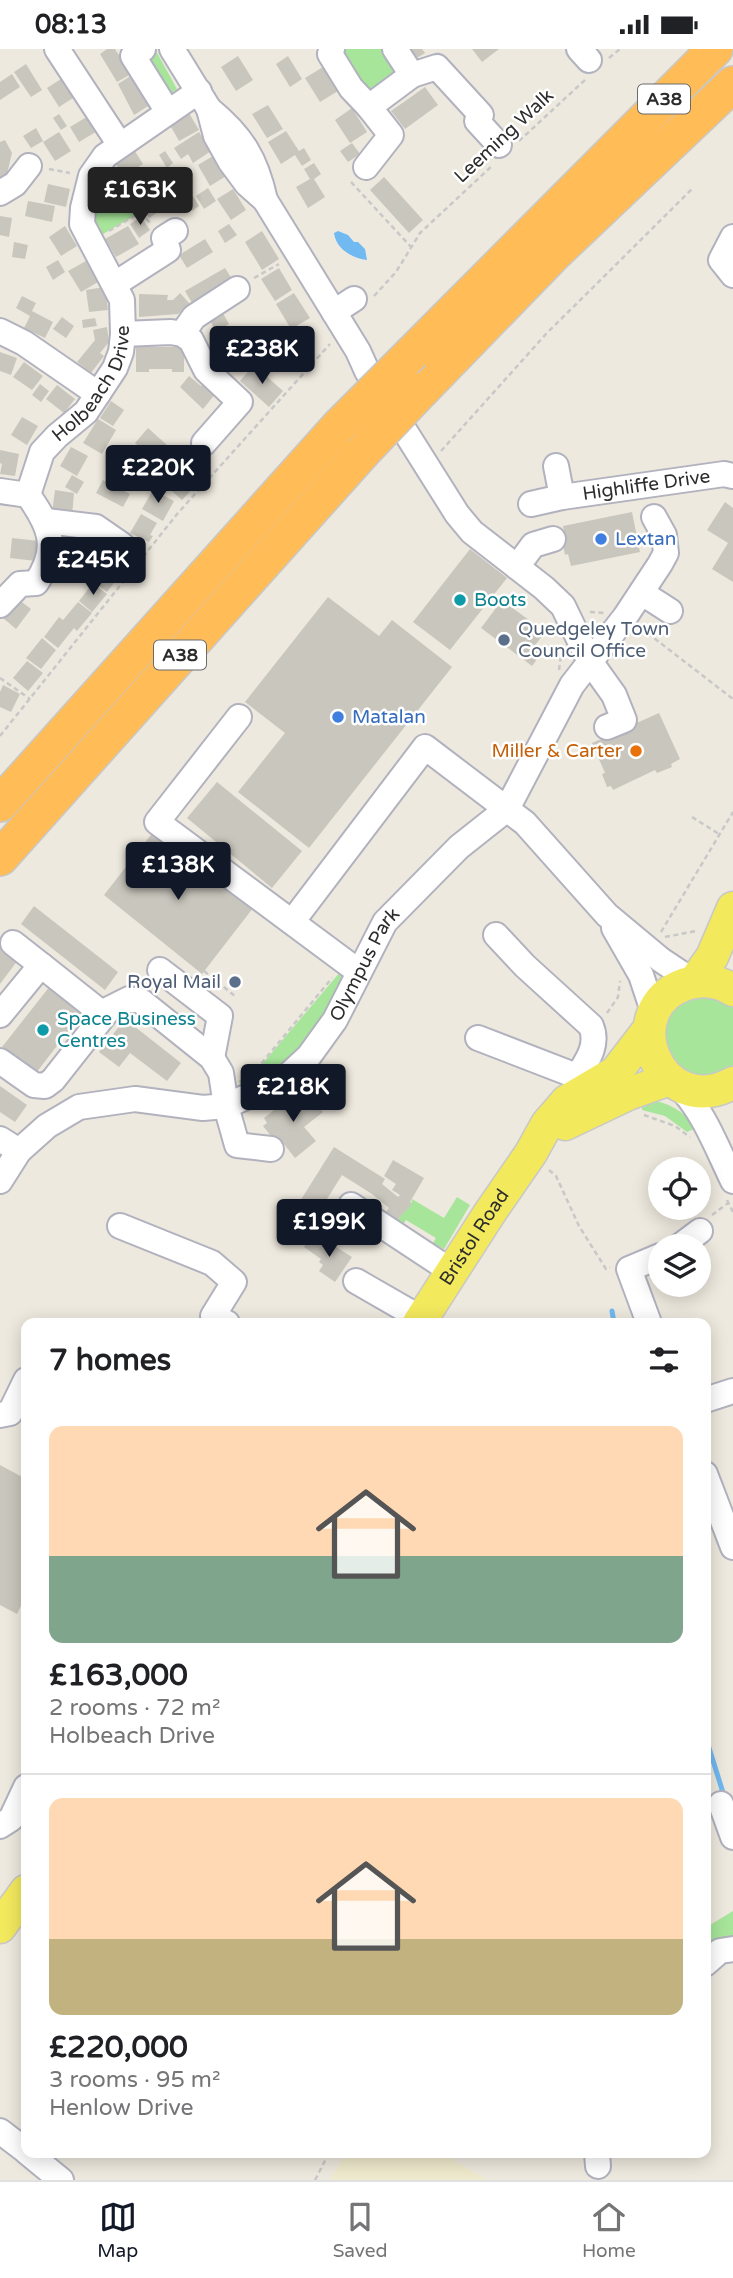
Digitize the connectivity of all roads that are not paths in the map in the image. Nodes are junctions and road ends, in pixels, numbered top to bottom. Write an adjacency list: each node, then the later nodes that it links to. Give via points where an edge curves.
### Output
1 (57, 49): 13 (street)
2 (143, 49): 11 (street, via 133,56)
3 (172, 49): 9 (street)
4 (332, 49): 10 (street, via 330,54 351,88)
5 (395, 49): 7 (street)
6 (715, 49): 44 (highway, A38, bridge, via 339,426)
7 (412, 75): 10 (street); 12 (street, via 437,67 481,115 477,121)
8 (733, 84): 46 (highway, A38, bridge, via 554,254 362,453)
9 (204, 100): 11 (street); 37 (street, via 238,135 259,173 265,200 297,252 350,315 367,372 464,523)
10 (369, 107): 15 (street, via 391,135)
11 (168, 112): 13 (street)
12 (505, 150)
13 (105, 159): 20 (street, Holbeach Drive, via 83,208 82,224)
14 (29, 166): 16 (street, via 15,184)
15 (366, 167)
16 (0, 193)
17 (174, 231): 20 (street, via 164,238 168,250)
18 (733, 237): 19 (street)
19 (722, 266)
20 (115, 284): 23 (street, Holbeach Drive, via 122,300)
21 (237, 289): 24 (street)
22 (0, 331): 25 (street)
23 (123, 334): 24 (street); 25 (street, Holbeach Drive, via 115,368)
24 (167, 338): 26 (street, via 191,340 206,370 240,402)
25 (98, 394): 30 (street, Holbeach Drive, via 86,412 41,452)
26 (204, 443)
27 (556, 466): 31 (street, Highliffe Drive)
28 (733, 476): 31 (street, Highliffe Drive)
29 (0, 491): 30 (street)
30 (28, 495): 34 (street)
31 (562, 497): 32 (street, Highliffe Drive)
32 (531, 504)
33 (654, 517): 38 (street, Olympus Park, via 664,535 666,553)
34 (46, 521): 36 (street, via 96,527); 39 (street, via 50,540 46,569 36,583 20,585)
35 (553, 539): 37 (street, via 533,545)
36 (122, 545)
37 (517, 567): 41 (street, via 563,607)
38 (644, 589): 40 (street); 41 (street, Olympus Park)
39 (0, 605)
40 (670, 611)
41 (589, 660): 43 (street, via 614,695 624,720); 45 (street, Olympus Park)
42 (239, 717): 48 (street, via 158,822)
43 (607, 727)
44 (0, 804)
45 (507, 809): 48 (street, via 425,747); 51 (street, via 541,839); 53 (street, Olympus Park, via 459,847 385,922)
46 (0, 858)
47 (733, 908): 55 (main road, via 712,957)
48 (292, 922): 53 (street)
49 (496, 935): 63 (street, via 591,1026)
50 (13, 943): 52 (street)
51 (639, 953): 55 (street); 59 (street)
52 (41, 965): 57 (street); 58 (street)
53 (352, 967): 66 (street, Olympus Park, via 335,1020 309,1056 282,1081)
54 (160, 970): 61 (street, via 220,1016)
55 (694, 982): 56 (main road, via 713,982); 59 (main road, Bristol Road, via 669,993)
56 (733, 990)
57 (0, 1015)
58 (104, 1015): 61 (street, via 129,999 141,1001); 62 (street, via 45,1086 34,1085)
59 (651, 1021): 63 (main road, Bristol Road, via 616,1072); 64 (main road, via 653,1057)
60 (478, 1038): 63 (street)
61 (212, 1058): 66 (street, via 221,1073)
62 (0, 1061)
63 (593, 1066): 69 (main road, Bristol Road, via 547,1124)
64 (673, 1081): 65 (main road, via 703,1091); 69 (main road, Bristol Road, via 570,1119); 71 (street, via 708,1126)
65 (733, 1083)
66 (226, 1106): 67 (street, Olympus Park, via 203,1108 135,1099 79,1107); 68 (street, via 237,1145)
67 (9, 1145): 70 (street, Olympus Park)
68 (271, 1149)
69 (536, 1158): 77 (main road, Bristol Road)
70 (0, 1181)
71 (733, 1181)
72 (351, 1205): 77 (street)
73 (120, 1226): 79 (street, via 212,1263 234,1282)
74 (700, 1231): 75 (street)
75 (696, 1234)
76 (648, 1261): 82 (street, via 629,1269)
77 (452, 1271): 81 (main road, Bristol Road)
78 (356, 1281): 80 (street)
79 (220, 1318)
80 (416, 1318)
81 (423, 1318)
82 (647, 1318)
83 (733, 1391): 85 (street)
84 (21, 1393): 86 (street)
85 (711, 1398)
86 (12, 1417)
87 (711, 1501): 88 (street)
88 (733, 1547)
89 (21, 1802): 91 (street)
90 (720, 1804): 92 (street)
91 (13, 1825)
92 (733, 1837)
93 (21, 1898): 94 (main road)
94 (0, 1927)
95 (733, 1949): 96 (street)
96 (711, 1959)
97 (0, 2131): 98 (street)
98 (21, 2147)
99 (34, 2158): 100 (street)
100 (61, 2180)

